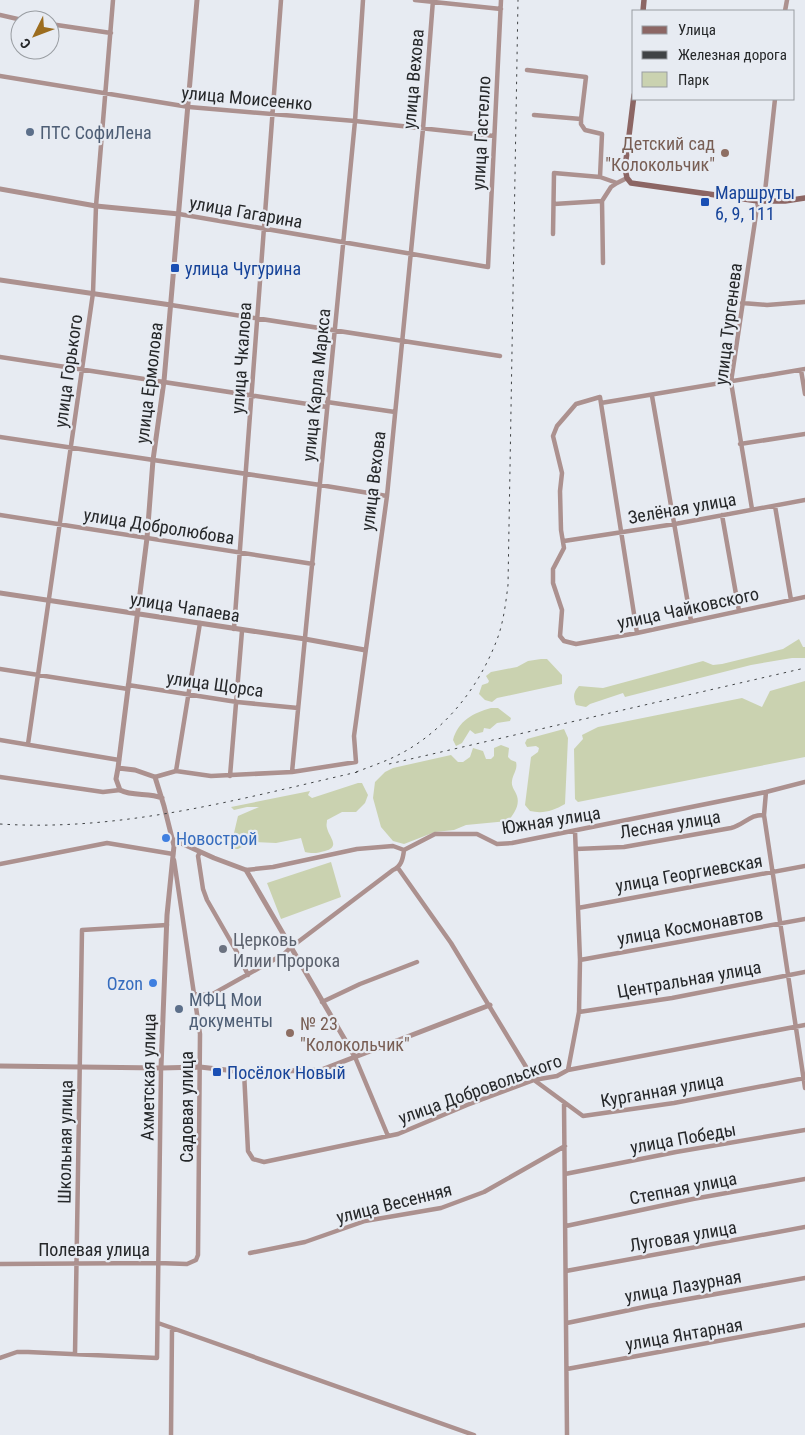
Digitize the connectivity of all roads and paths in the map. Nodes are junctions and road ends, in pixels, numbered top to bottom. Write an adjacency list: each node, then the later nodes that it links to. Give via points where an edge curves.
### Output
1 (114, 0): 10 (street, улица Горького)
2 (197, 0): 16 (street, улица Ермолова)
3 (281, 0): 17 (street, улица Чкалова)
4 (364, 0): 20 (street, улица Карла Маркса)
5 (415, 0): 7 (street)
6 (501, 0): 8 (street, улица Гастелло)
7 (433, 1): 8 (street); 21 (street, улица Вехова)
8 (501, 9): 22 (street, улица Гастелло)
9 (60, 25): 10 (street)
10 (111, 33): 13 (street, улица Горького)
11 (527, 70): 19 (street, via 586,77)
12 (0, 76): 13 (street, улица Моисеенко)
13 (106, 94): 16 (street, улица Моисеенко); 31 (street, улица Горького)
14 (633, 100): 24 (main road)
15 (775, 100): 29 (street, улица Тургенева)
16 (189, 108): 17 (street, улица Моисеенко); 32 (street, улица Ермолова)
17 (274, 114): 20 (street, улица Моисеенко); 33 (street, улица Чкалова)
18 (534, 115): 19 (street)
19 (581, 119): 23 (street, via 585,130 602,134)
20 (355, 121): 21 (street, улица Моисеенко); 35 (street, улица Карла Маркса)
21 (423, 129): 22 (street, улица Моисеенко); 36 (street, улица Вехова)
22 (494, 136): 38 (street, улица Гастелло)
23 (600, 177): 25 (street); 30 (street, via 554,173)
24 (627, 178): 25 (street); 29 (main road, via 636,184)
25 (617, 183): 28 (street)
26 (0, 189): 31 (street, улица Гагарина)
27 (805, 198): 29 (main road)
28 (602, 201): 30 (street); 37 (street)
29 (761, 201): 42 (street, улица Тургенева)
30 (554, 204): 34 (street)
31 (96, 206): 32 (street, улица Гагарина); 40 (street, улица Горького)
32 (179, 214): 33 (street, улица Гагарина); 43 (street, улица Ермолова)
33 (264, 229): 35 (street, улица Гагарина); 44 (street, улица Чкалова)
34 (553, 234)
35 (343, 242): 36 (street, улица Гагарина); 45 (street, улица Карла Маркса)
36 (411, 254): 38 (street, улица Гагарина); 46 (street, улица Вехова)
37 (603, 263)
38 (488, 266)
39 (0, 280): 40 (street)
40 (93, 294): 43 (street); 50 (street, улица Горького)
41 (805, 302): 42 (street)
42 (742, 303): 52 (street, улица Тургенева)
43 (171, 305): 44 (street); 51 (street, улица Ермолова)
44 (258, 319): 45 (street); 54 (street, улица Чкалова)
45 (335, 331): 46 (street); 57 (street, улица Карла Маркса)
46 (402, 342): 47 (street); 58 (street, улица Вехова)
47 (500, 356)
48 (0, 357): 50 (street)
49 (803, 369): 52 (street); 53 (street)
50 (82, 370): 51 (street); 62 (street, улица Горького)
51 (164, 382): 54 (street); 63 (street, улица Ермолова)
52 (731, 382): 55 (street); 61 (street, улица Тургенева)
53 (805, 394)
54 (252, 396): 57 (street); 64 (street, улица Чкалова)
55 (652, 396): 56 (street); 73 (street)
56 (601, 403): 74 (street); 76 (street, via 600,397 576,404 557,426 553,436 562,473 561,530)
57 (327, 405): 58 (street); 65 (street, улица Карла Маркса)
58 (395, 412): 66 (street, улица Вехова)
59 (805, 434): 61 (street)
60 (0, 437): 62 (street)
61 (740, 444): 69 (street, улица Тургенева)
62 (70, 448): 63 (street); 72 (street, улица Горького)
63 (153, 460): 64 (street); 75 (street, улица Ермолова)
64 (246, 474): 65 (street); 77 (street, улица Чкалова)
65 (320, 485): 66 (street); 78 (street, улица Карла Маркса)
66 (387, 496): 91 (street, улица Вехова)
67 (805, 500): 68 (street, Зелёная улица)
68 (775, 506): 69 (street, Зелёная улица); 82 (street)
69 (752, 509): 71 (street, Зелёная улица)
70 (0, 515): 72 (street, улица Добролюбова)
71 (722, 515): 73 (street, Зелёная улица); 83 (street)
72 (59, 524): 75 (street, улица Добролюбова); 81 (street, улица Горького)
73 (675, 524): 74 (street, Зелёная улица); 85 (street)
74 (621, 533): 76 (street, Зелёная улица); 89 (street)
75 (147, 538): 77 (street, улица Добролюбова); 84 (street, улица Ермолова)
76 (564, 541): 89 (street, улица Чайковского, via 564,548 553,569 553,583 562,610 560,636 564,642 576,644)
77 (240, 553): 78 (street, улица Добролюбова); 87 (street, улица Чкалова)
78 (313, 564): 90 (street, улица Карла Маркса)
79 (0, 593): 81 (street, улица Чапаева)
80 (805, 597): 82 (street, улица Чайковского)
81 (48, 600): 84 (street, улица Чапаева); 93 (street, улица Горького)
82 (791, 600): 83 (street, улица Чайковского)
83 (739, 611): 85 (street, улица Чайковского)
84 (137, 613): 86 (street, улица Чапаева); 94 (street, улица Ермолова)
85 (691, 620): 89 (street, улица Чайковского)
86 (200, 624): 87 (street, улица Чапаева); 95 (street)
87 (234, 629): 88 (street, улица Чапаева)
88 (242, 630): 90 (street, улица Чапаева); 96 (street)
89 (637, 634)
90 (305, 639): 91 (street, улица Чапаева); 97 (street, улица Карла Маркса)
91 (365, 650): 103 (street, улица Вехова, via 354,736 356,762)
92 (0, 668): 93 (street, улица Щорса)
93 (38, 674): 94 (street, улица Щорса); 99 (street, улица Горького)
94 (128, 687): 95 (street, улица Щорса); 100 (street, улица Ермолова)
95 (188, 694): 96 (street, улица Щорса); 102 (street)
96 (237, 702): 97 (street, улица Щорса); 104 (street)
97 (298, 708): 103 (street, улица Карла Маркса)
98 (0, 740): 99 (street)
99 (28, 744): 100 (street)
100 (120, 760): 101 (street, улица Ермолова)
101 (118, 768): 106 (street); 108 (street, улица Ермолова, via 116,779)
102 (176, 771): 104 (street, улица Вехова); 106 (street, улица Вехова)
103 (292, 772): 104 (street, улица Вехова)
104 (230, 776)
105 (0, 777): 108 (street, via 103,792)
106 (155, 777): 110 (street, Ахметская улица)
107 (805, 782): 109 (street, Южная улица)
108 (120, 790): 110 (street)
109 (766, 792): 111 (street); 112 (street, Южная улица)
110 (162, 798): 113 (street, Ахметская улица)
111 (764, 815): 114 (street, Лесная улица, via 751,816 731,828 646,844); 122 (street)
112 (575, 831): 114 (street); 115 (street, Южная улица, via 505,844 497,844 478,834 435,834)
113 (172, 839): 116 (street); 117 (street, Ахметская улица)
114 (576, 849): 123 (street)
115 (404, 850): 120 (street); 121 (street, via 393,846 357,849)
116 (200, 852): 121 (street); 131 (street, via 198,856 207,900)
117 (173, 855): 118 (street, via 107,843); 126 (street, Ахметская улица); 133 (street, Садовая улица)
118 (0, 864)
119 (805, 866): 122 (street, улица Георгиевская)
120 (398, 868): 127 (street); 135 (street)
121 (246, 870): 127 (street)
122 (772, 872): 123 (street, улица Георгиевская); 125 (street)
123 (578, 908): 128 (street)
124 (805, 919): 125 (street, улица Космонавтов)
125 (780, 924): 128 (street, улица Космонавтов); 132 (street)
126 (167, 925): 141 (street, Школьная улица, via 82,930); 143 (street, Ахметская улица)
127 (290, 948): 131 (street); 134 (street)
128 (580, 960): 136 (street)
129 (417, 962): 134 (street)
130 (805, 972): 132 (street, Центральная улица)
131 (248, 974): 133 (street, via 211,996)
132 (788, 976): 136 (street, Центральная улица); 138 (street)
133 (195, 994): 142 (street, Садовая улица)
134 (322, 1002): 139 (street)
135 (490, 1005): 139 (street); 147 (street)
136 (579, 1012): 144 (street)
137 (805, 1025): 138 (street, улица Добровольского)
138 (795, 1026): 144 (street, улица Добровольского); 146 (street)
139 (355, 1057): 145 (street, via 321,1070); 151 (street)
140 (0, 1066): 141 (street)
141 (80, 1067): 143 (street); 160 (street, Школьная улица)
142 (200, 1067): 143 (street); 145 (street); 161 (street, Садовая улица, via 198,1255 196,1260)
143 (161, 1068): 158 (street, Ахметская улица)
144 (568, 1070): 147 (street, улица Добровольского, via 557,1076)
145 (244, 1072): 151 (street, улица Добровольского, via 248,1151 252,1159 264,1162)
146 (804, 1079): 148 (street); 149 (street, Курганная улица, via 586,1117)
147 (534, 1080): 149 (street, Курганная улица); 151 (street, улица Добровольского)
148 (805, 1088)
149 (564, 1102): 152 (street)
150 (805, 1130): 153 (street, улица Победы)
151 (388, 1136)
152 (565, 1146): 153 (street); 157 (street, улица Весенняя, via 484,1192 441,1208 366,1221 305,1242)
153 (565, 1174): 155 (street)
154 (805, 1179): 155 (street, Степная улица)
155 (566, 1226): 162 (street)
156 (805, 1228): 162 (street, Луговая улица)
157 (250, 1253)
158 (158, 1263): 160 (street, Полевая улица); 161 (street, Полевая улица); 165 (street, Ахметская улица)
159 (0, 1264): 160 (street, Полевая улица)
160 (77, 1264): 168 (street, Школьная улица)
161 (187, 1264)
162 (566, 1271): 164 (street)
163 (805, 1278): 164 (street, улица Лазурная)
164 (567, 1323): 170 (street)
165 (158, 1324): 167 (street); 168 (street, Ахметская улица, via 157,1358)
166 (805, 1325): 170 (street, улица Янтарная)
167 (172, 1328): 171 (street); 172 (street)
168 (75, 1354): 169 (street, via 17,1352)
169 (0, 1358)
170 (567, 1369): 173 (street)
171 (171, 1435)
172 (474, 1435)
173 (567, 1435)

